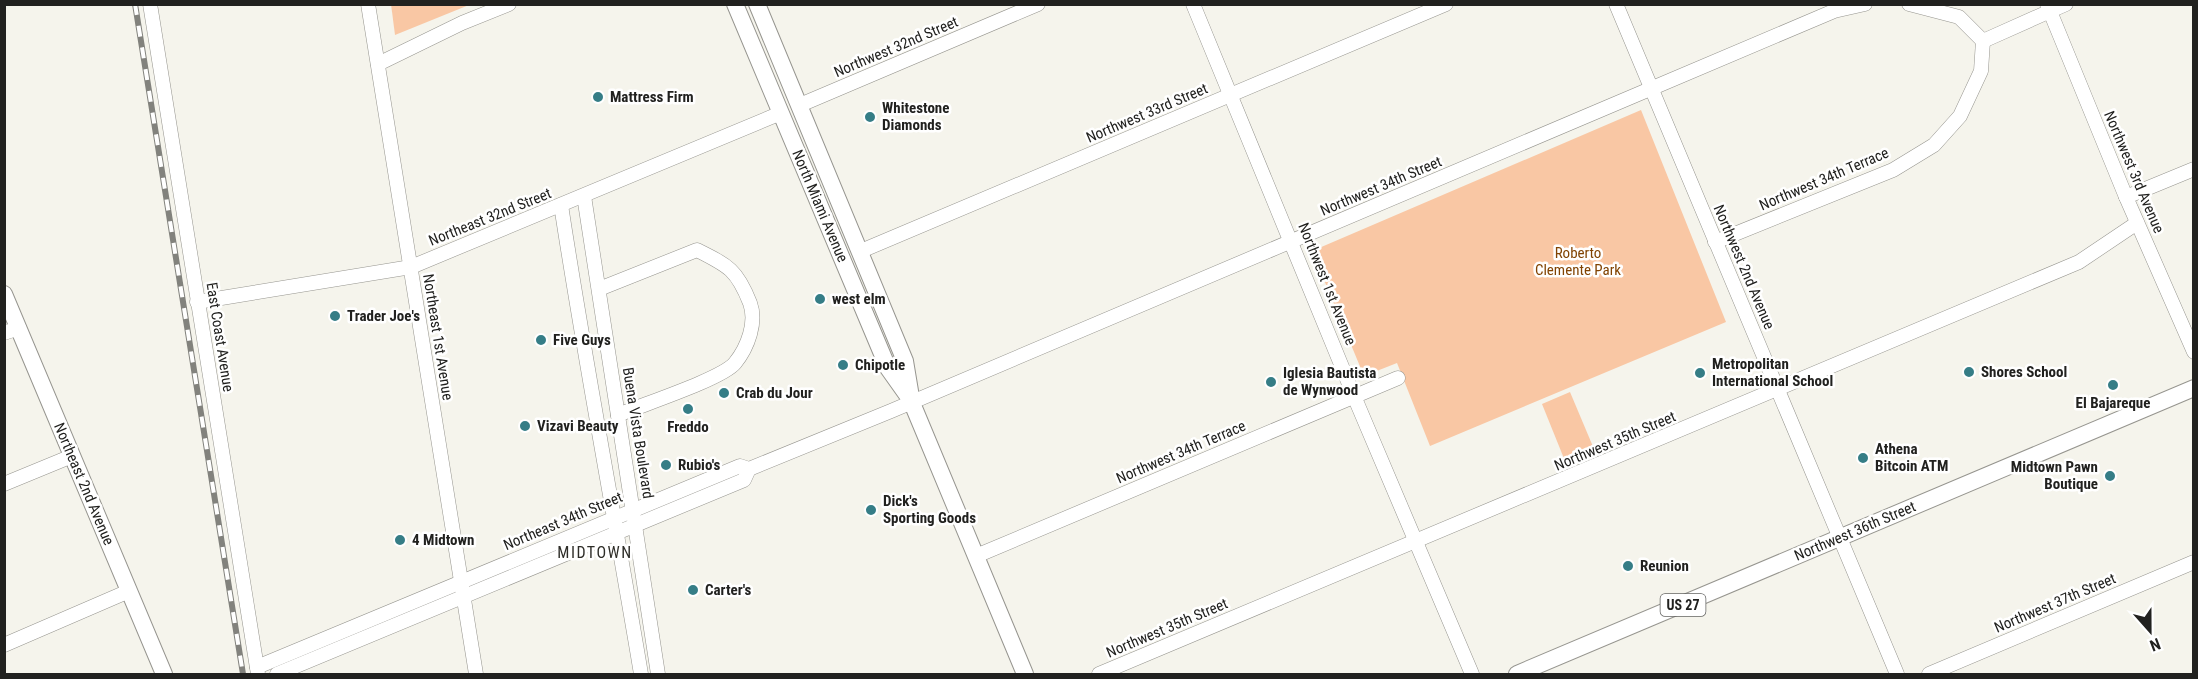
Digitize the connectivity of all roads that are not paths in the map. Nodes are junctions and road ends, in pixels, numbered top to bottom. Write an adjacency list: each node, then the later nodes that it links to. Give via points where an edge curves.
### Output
1 (150, 4): 34 (street, East Coast Avenue)
2 (368, 4): 16 (street, Northeast 1st Avenue)
3 (509, 4): 16 (street)
4 (735, 4): 21 (main road, North Miami Avenue)
5 (746, 4): 17 (main road, via 762,43)
6 (757, 4): 17 (main road, North Miami Avenue)
7 (1038, 4): 20 (street, Northwest 32nd Street)
8 (1193, 4): 19 (street, Northwest 1st Avenue)
9 (1446, 4): 19 (street, Northwest 33rd Street)
10 (1616, 4): 18 (street, Northwest 2nd Avenue)
11 (1865, 4): 18 (street, Northwest 34th Street, via 1834,11)
12 (1909, 4): 15 (street, via 1959,17)
13 (2066, 4): 14 (street)
14 (2048, 8): 15 (street); 24 (street, Northwest 3rd Avenue)
15 (1983, 41): 28 (street, Northwest 34th Terrace, via 1981,71 1960,116 1934,145 1893,170)
16 (378, 64): 30 (street, Northeast 1st Avenue)
17 (787, 76): 20 (main road, North Miami Avenue)
18 (1652, 90): 27 (street, Northwest 34th Street); 28 (street, Northwest 2nd Avenue)
19 (1232, 95): 27 (street, Northwest 1st Avenue); 29 (street, Northwest 33rd Street)
20 (800, 105): 29 (main road, North Miami Avenue)
21 (781, 113): 23 (street, Northeast 32nd Street); 33 (main road, via 799,131 857,270); 41 (main road, North Miami Avenue, via 888,368)
22 (2193, 169): 24 (street)
23 (584, 196): 25 (street, Northeast 32nd Street); 31 (street, Buena Vista Boulevard)
24 (2126, 197): 26 (street, Northwest 3rd Avenue)
25 (561, 205): 30 (street, Northeast 32nd Street); 47 (street)
26 (2137, 223): 36 (street, Northwest 3rd Avenue); 39 (street, Northwest 35th Street, via 2079,262)
27 (1292, 242): 40 (street, Northwest 1st Avenue); 41 (street, Northwest 34th Street)
28 (1715, 242): 39 (street, Northwest 2nd Avenue)
29 (861, 251): 33 (main road, North Miami Avenue)
30 (411, 267): 34 (street, Northeast 32nd Street); 54 (street, Northeast 1st Avenue)
31 (599, 289): 42 (street, Buena Vista Boulevard); 42 (street, via 697,250 724,263 742,282 754,314 750,336 735,363 718,375)
32 (4, 294): 35 (main road, Northeast 2nd Avenue)
33 (880, 298): 41 (main road, North Miami Avenue, via 905,361)
34 (197, 302): 58 (street, East Coast Avenue)
35 (12, 331): 43 (main road, Northeast 2nd Avenue)
36 (2193, 352)
37 (1398, 378): 40 (street, Northwest 34th Terrace)
38 (2193, 388): 50 (main road, Northwest 36th Street / US 27)
39 (1777, 390): 50 (street, Northwest 2nd Avenue); 51 (street, Northwest 35th Street)
40 (1354, 396): 51 (street, Northwest 1st Avenue); 52 (street, Northwest 34th Terrace)
41 (912, 403): 44 (street, Northeast 34th Street); 52 (main road, North Miami Avenue)
42 (618, 415): 46 (street, Buena Vista Boulevard)
43 (72, 456): 45 (street); 55 (main road, Northeast 2nd Avenue)
44 (749, 469): 46 (street, Northeast 34th Street, via 740,465); 48 (street, Northeast 34th Street, via 744,480)
45 (4, 484)
46 (633, 510): 47 (street, Northeast 34th Street); 48 (street, Buena Vista Boulevard)
47 (615, 517): 49 (street); 54 (street, Northeast 34th Street)
48 (635, 526): 49 (street, Northeast 34th Street); 63 (street, Buena Vista Boulevard)
49 (618, 533): 56 (street, Northeast 34th Street); 62 (street)
50 (1840, 538): 67 (main road, Northwest 36th Street / US 27); 68 (street, Northwest 2nd Avenue)
51 (1416, 543): 65 (street, Northwest 35th Street); 66 (street, Northwest 1st Avenue)
52 (976, 556): 64 (main road, North Miami Avenue)
53 (2193, 562): 69 (street, Northwest 37th Street)
54 (461, 582): 56 (street, Northeast 1st Avenue); 58 (street, Northeast 34th Street)
55 (129, 591): 57 (street); 59 (main road, Northeast 2nd Avenue)
56 (464, 597): 60 (street, Northeast 34th Street); 61 (street, Northeast 1st Avenue)
57 (4, 645)
58 (257, 671)
59 (164, 675)
60 (277, 675)
61 (476, 675)
62 (640, 675)
63 (658, 675)
64 (1025, 675)
65 (1099, 675)
66 (1472, 675)
67 (1517, 675)
68 (1898, 675)
69 (1929, 675)

